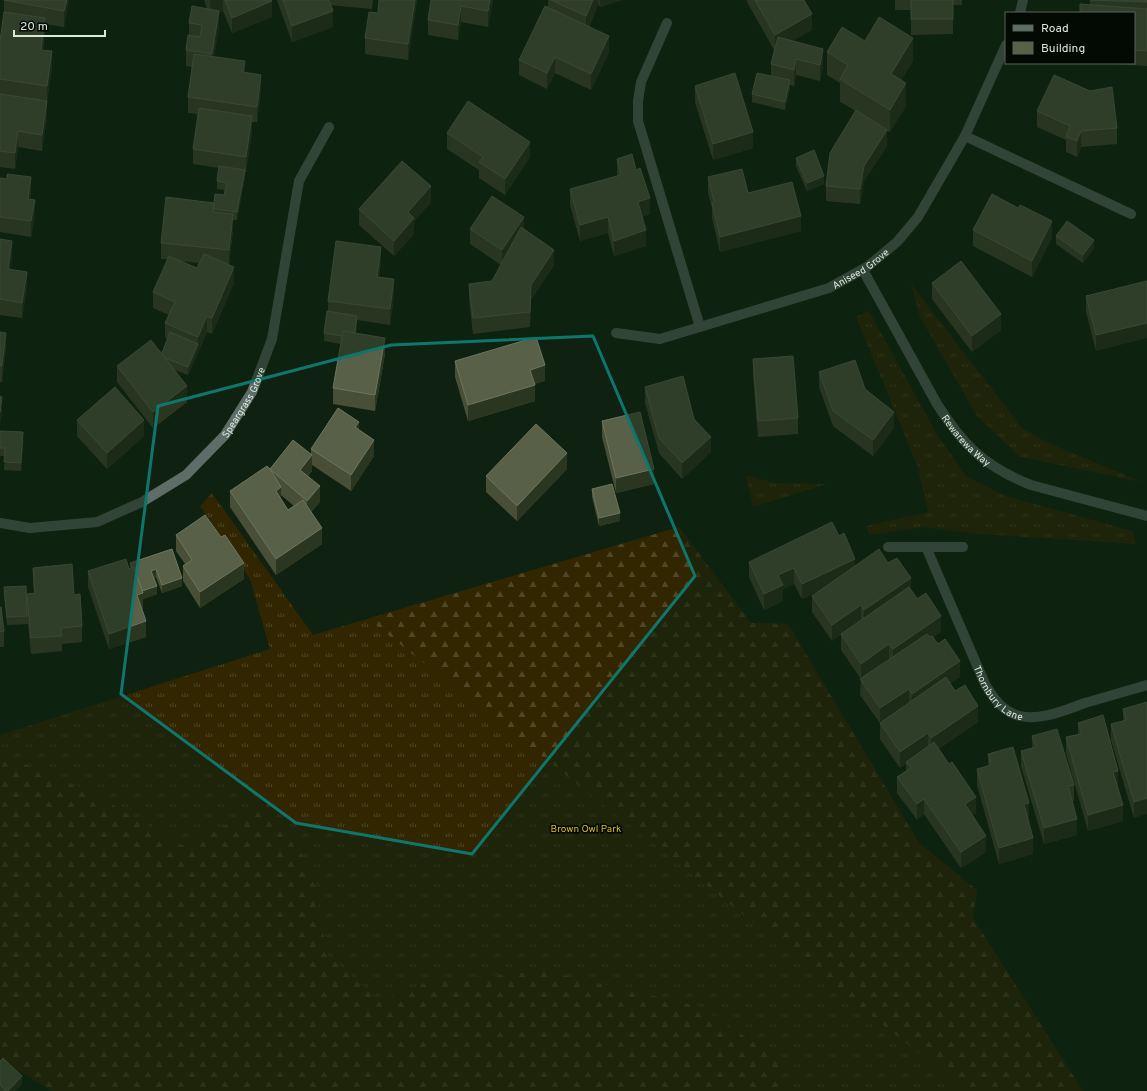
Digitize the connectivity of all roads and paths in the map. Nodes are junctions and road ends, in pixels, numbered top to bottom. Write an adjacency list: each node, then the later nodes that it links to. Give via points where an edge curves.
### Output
1 (1023, 0): 2 (street)
2 (1020, 12)
3 (667, 23): 9 (street, via 642,82 638,101 638,122)
4 (1005, 47): 6 (street, Aniseed Grove)
5 (329, 127): 12 (street, Speargrass Grove, via 298,181 272,339 252,392 224,435 186,475 142,502 97,522 30,528)
6 (965, 136): 7 (street); 8 (street, Aniseed Grove, via 918,217 897,242)
7 (1131, 214)
8 (863, 270): 9 (street, Aniseed Grove, via 829,288); 11 (street, Rewarewa Way, via 937,404 948,422 973,451 995,468 1031,485)
9 (700, 327): 10 (street, Aniseed Grove, via 660,339)
10 (616, 333)
11 (1147, 516)
12 (0, 523)
13 (888, 547): 14 (street)
14 (926, 547): 15 (street); 16 (street, Thornbury Lane, via 985,684 992,696 1007,710 1031,718 1049,715)
15 (963, 547)
16 (1147, 685)

